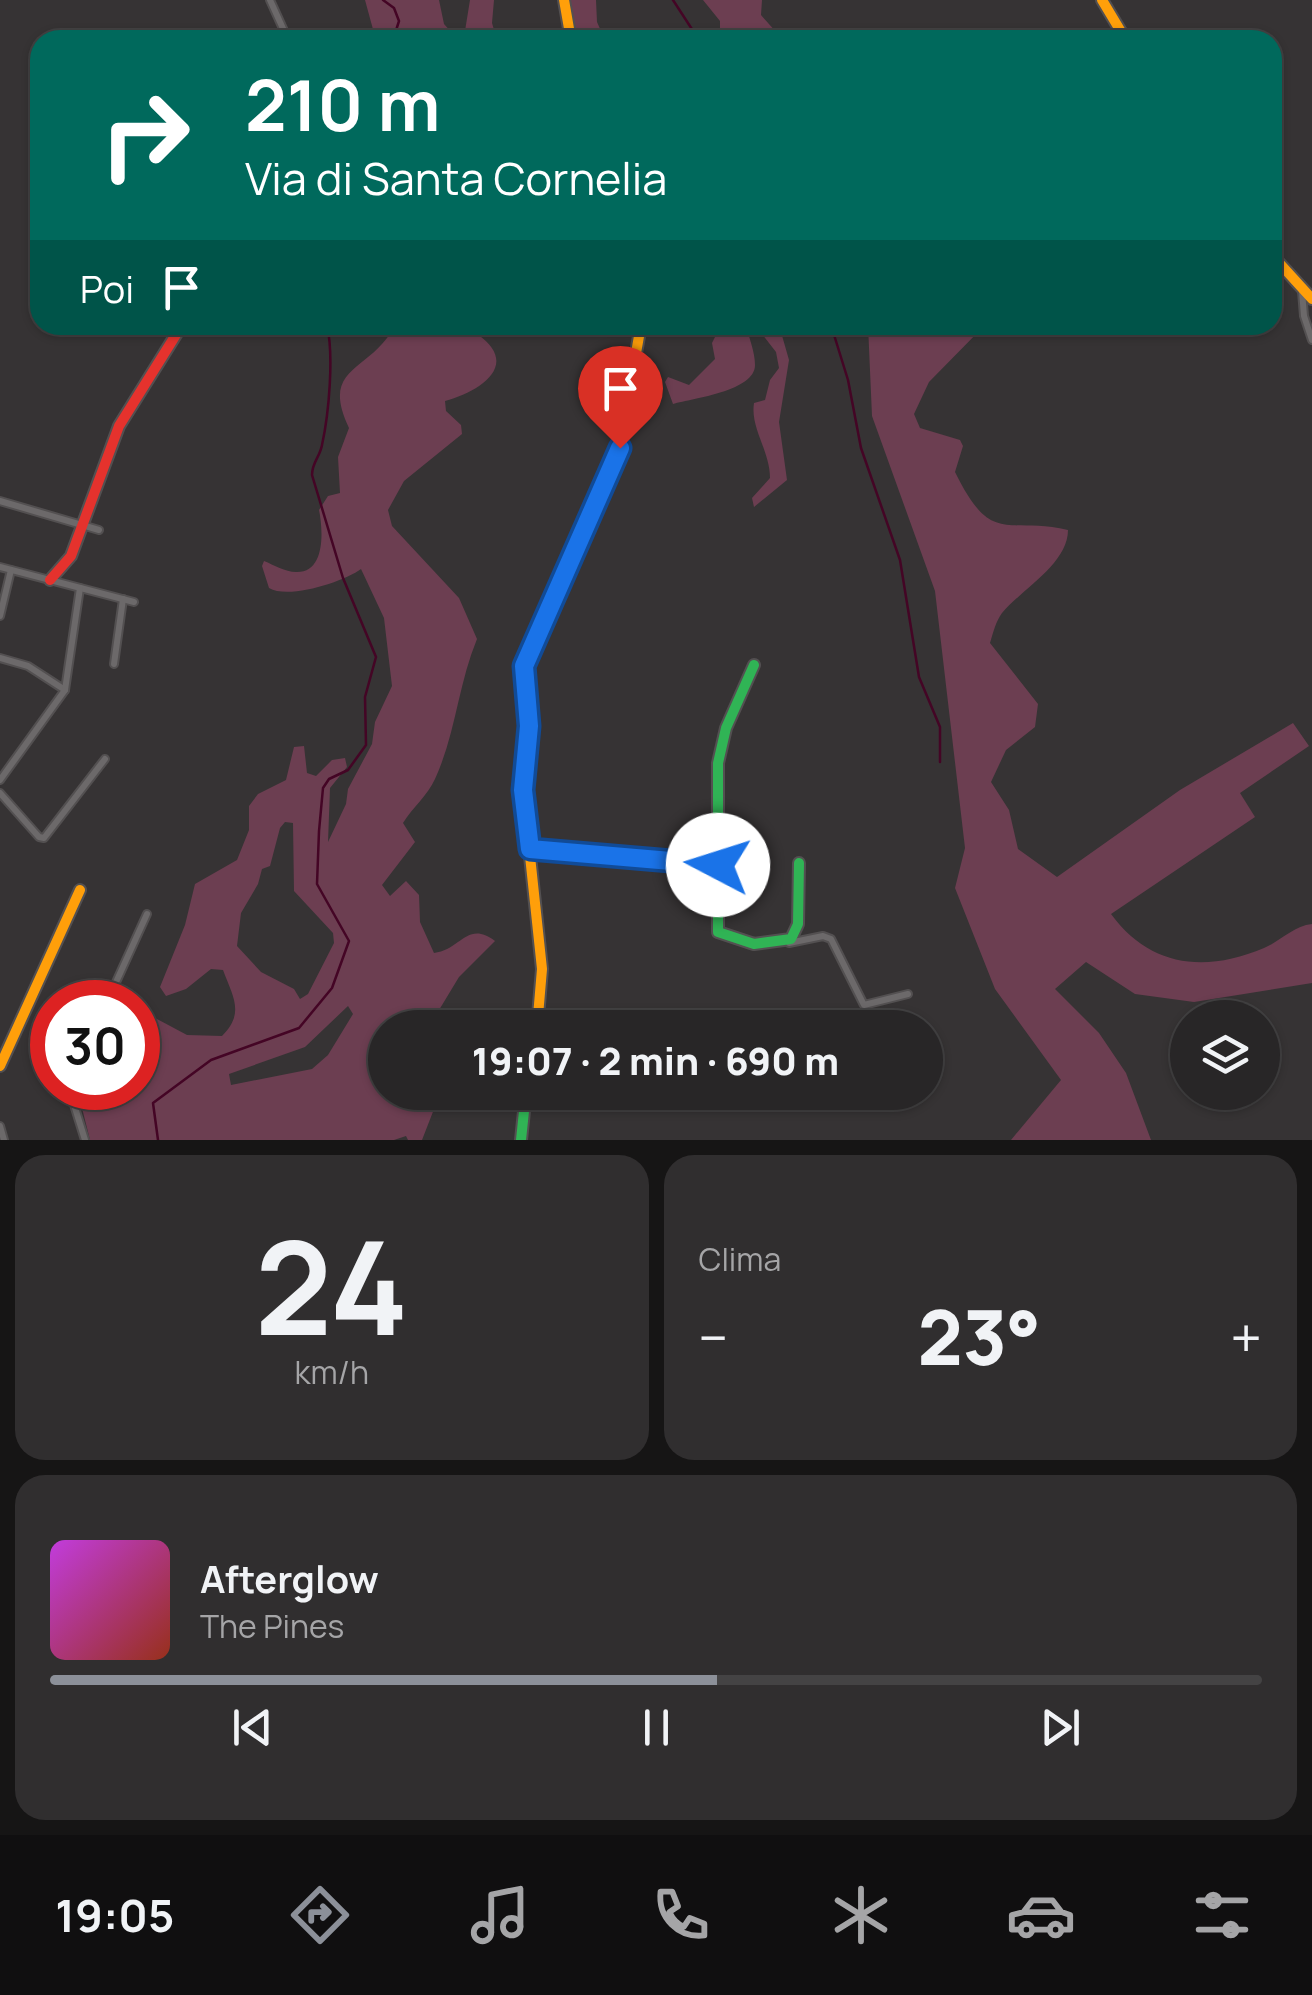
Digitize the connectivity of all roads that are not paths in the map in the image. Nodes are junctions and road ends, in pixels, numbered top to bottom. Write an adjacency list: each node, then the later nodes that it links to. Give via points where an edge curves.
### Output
1 (270, 0): 4 (street)
2 (564, 0): 5 (street)
3 (1102, 0): 6 (street)
4 (285, 30)
5 (570, 30)
6 (1120, 30)
7 (1282, 267): 8 (street)
8 (1302, 291): 9 (street); 12 (street)
9 (1312, 299)
10 (176, 335): 14 (street, via 119,426)
11 (639, 335): 30 (street, via 616,464 524,666 529,726 523,790)
12 (1312, 340)
13 (0, 501): 14 (street)
14 (83, 524): 15 (street); 18 (street, via 70,556)
15 (99, 530)
16 (0, 567): 17 (street)
17 (11, 570): 18 (street); 22 (street)
18 (50, 580): 19 (street)
19 (80, 588): 20 (street); 26 (street)
20 (123, 599): 21 (street); 24 (street)
21 (134, 602)
22 (0, 616)
23 (0, 658): 26 (street, via 28,666)
24 (114, 664)
25 (754, 665): 32 (street, via 720,747)
26 (66, 690): 28 (street)
27 (105, 759): 29 (street, via 44,838)
28 (0, 780)
29 (0, 793)
30 (530, 849): 32 (street); 38 (street, via 542,969)
31 (800, 863): 35 (street, via 797,928)
32 (718, 865): 35 (street, via 718,932)
33 (80, 890): 39 (street)
34 (147, 914): 36 (street)
35 (779, 944): 37 (street, via 829,937 864,1005)
36 (117, 980)
37 (908, 994)
38 (539, 1010)
39 (0, 1066)
40 (75, 1110): 44 (street)
41 (524, 1110): 45 (street)
42 (0, 1126): 43 (street)
43 (4, 1140)
44 (84, 1140)
45 (522, 1140)

